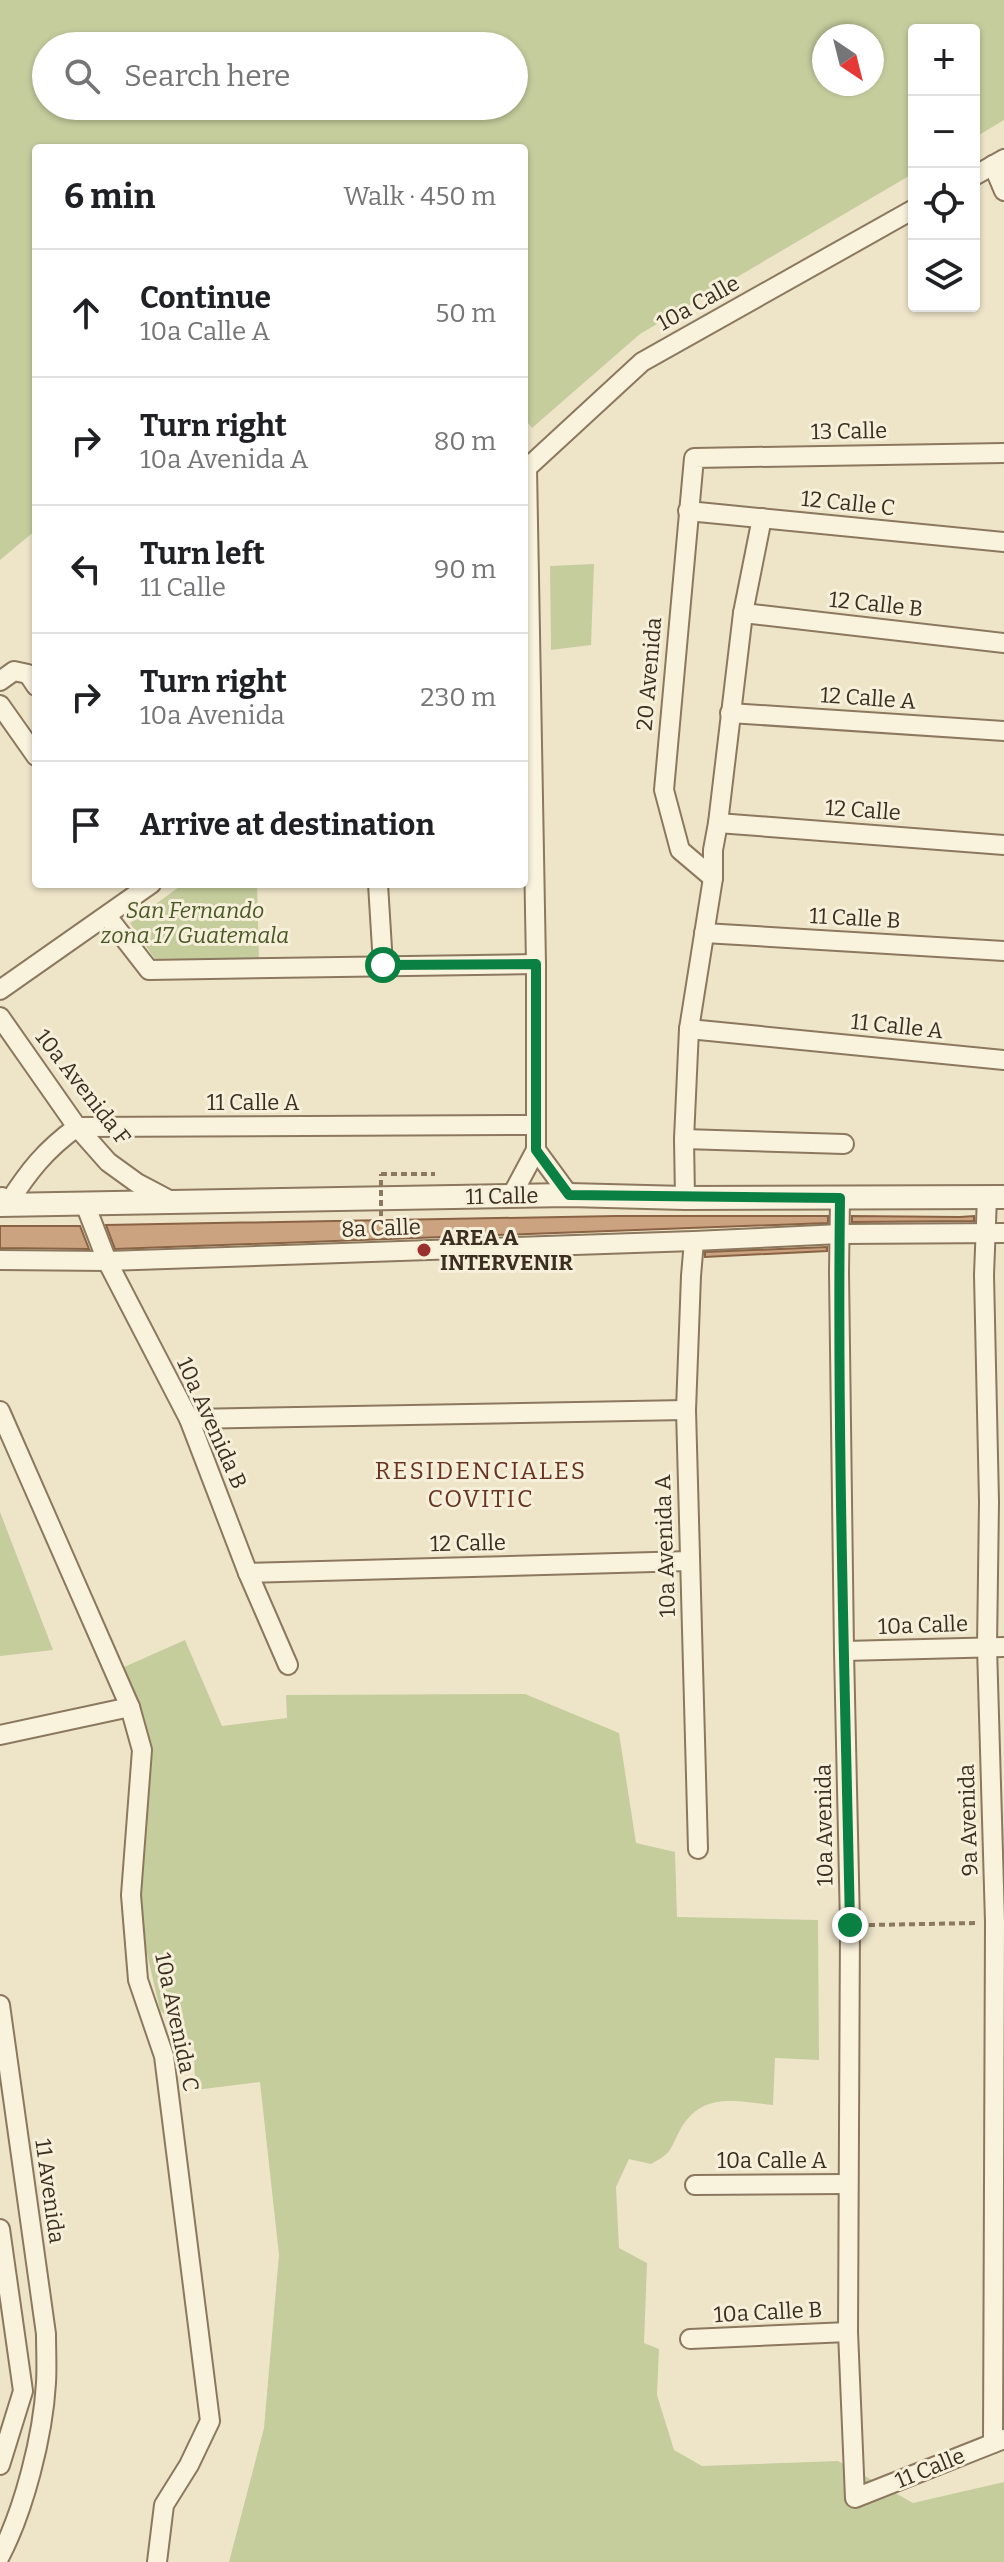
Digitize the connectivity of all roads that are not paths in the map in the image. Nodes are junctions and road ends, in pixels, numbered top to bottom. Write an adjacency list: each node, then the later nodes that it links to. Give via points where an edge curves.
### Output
1 (998, 162): 2 (street); 3 (street)
2 (980, 172)
3 (1004, 191)
4 (908, 212): 7 (street, 10a Calle, via 642,362)
5 (1004, 453): 6 (street, 13 Calle)
6 (694, 458): 8 (street, 20 Avenida)
7 (528, 464)
8 (688, 511): 9 (street, 12 Calle C); 22 (street, 20 Avenida, via 664,790 680,850)
9 (762, 518): 10 (street, 12 Calle C); 11 (street)
10 (1004, 542)
11 (743, 613): 12 (street, 12 Calle B); 17 (street)
12 (1004, 643)
13 (528, 650): 28 (street)
14 (32, 680): 15 (street, via 14,671)
15 (0, 681)
16 (0, 705): 19 (street)
17 (730, 713): 18 (street, 12 Calle A); 20 (street)
18 (1004, 731)
19 (32, 750)
20 (718, 823): 21 (street, 12 Calle); 22 (street)
21 (1004, 845)
22 (713, 878): 26 (street)
23 (138, 888): 25 (street)
24 (378, 888): 29 (street)
25 (107, 916): 29 (street, via 149,970); 30 (street)
26 (704, 933): 27 (street, 11 Calle B); 32 (street)
27 (1004, 951)
28 (536, 964): 29 (street); 34 (street)
29 (383, 965)
30 (0, 990)
31 (0, 1017): 35 (street, 10a Avenida F)
32 (689, 1029): 33 (street, 11 Calle A); 36 (street)
33 (1004, 1060)
34 (536, 1125): 35 (street, 11 Calle A); 38 (street)
35 (77, 1127): 44 (street, via 55,1143); 46 (street, 10a Avenida F, via 108,1162)
36 (684, 1139): 37 (street); 42 (street)
37 (844, 1144)
38 (536, 1150): 39 (street); 40 (street)
39 (512, 1195): 40 (street, 11 Calle); 46 (street, 11 Calle)
40 (569, 1195): 42 (street, 11 Calle)
41 (996, 1197): 43 (street, 11 Calle); 47 (street, 9a Avenida)
42 (685, 1198): 43 (street, 11 Calle)
43 (840, 1198): 48 (street, 10a Avenida)
44 (2, 1202): 45 (street, 11 Calle)
45 (85, 1204): 46 (street, 11 Calle); 51 (street, 10a Avenida B)
46 (176, 1204)
47 (995, 1233): 48 (street, 8a Calle); 55 (street, 9a Avenida, via 984,1275)
48 (840, 1234): 49 (street, 8a Calle); 59 (street, 10a Avenida)
49 (694, 1241): 51 (street, 8a Calle); 52 (street, 10a Avenida A)
50 (0, 1260): 51 (street, 8a Calle)
51 (107, 1261): 54 (street, 10a Avenida B)
52 (686, 1410): 54 (street); 56 (street, 10a Avenida A)
53 (0, 1411): 61 (street, 10a Avenida C)
54 (189, 1419): 57 (street, 10a Avenida B)
55 (996, 1502): 58 (street, 9a Avenida)
56 (690, 1561): 57 (street, 12 Calle); 63 (street, 10a Avenida A)
57 (248, 1573): 60 (street, 10a Avenida B)
58 (996, 1647): 59 (street, 10a Calle); 71 (street, 9a Avenida)
59 (844, 1651): 66 (street, 10a Avenida)
60 (288, 1665)
61 (130, 1707): 62 (street); 75 (street, 10a Avenida C, via 142,1750 131,1895 138,1980 164,2056 210,2421 164,2505)
62 (0, 1735)
63 (698, 1849)
64 (0, 2005): 65 (street, 11 Avenida)
65 (4, 2072): 74 (street, 11 Avenida, via 46,2334 46,2385 14,2529)
66 (848, 2184): 67 (street, 10a Calle A); 69 (street, 10a Avenida)
67 (695, 2185)
68 (0, 2229): 72 (street, via 23,2391)
69 (848, 2332): 70 (street, 10a Calle B); 73 (street, 10a Avenida)
70 (690, 2339)
71 (999, 2441): 73 (street, 11 Calle)
72 (0, 2465)
73 (855, 2498)
74 (0, 2556)
75 (157, 2562)

